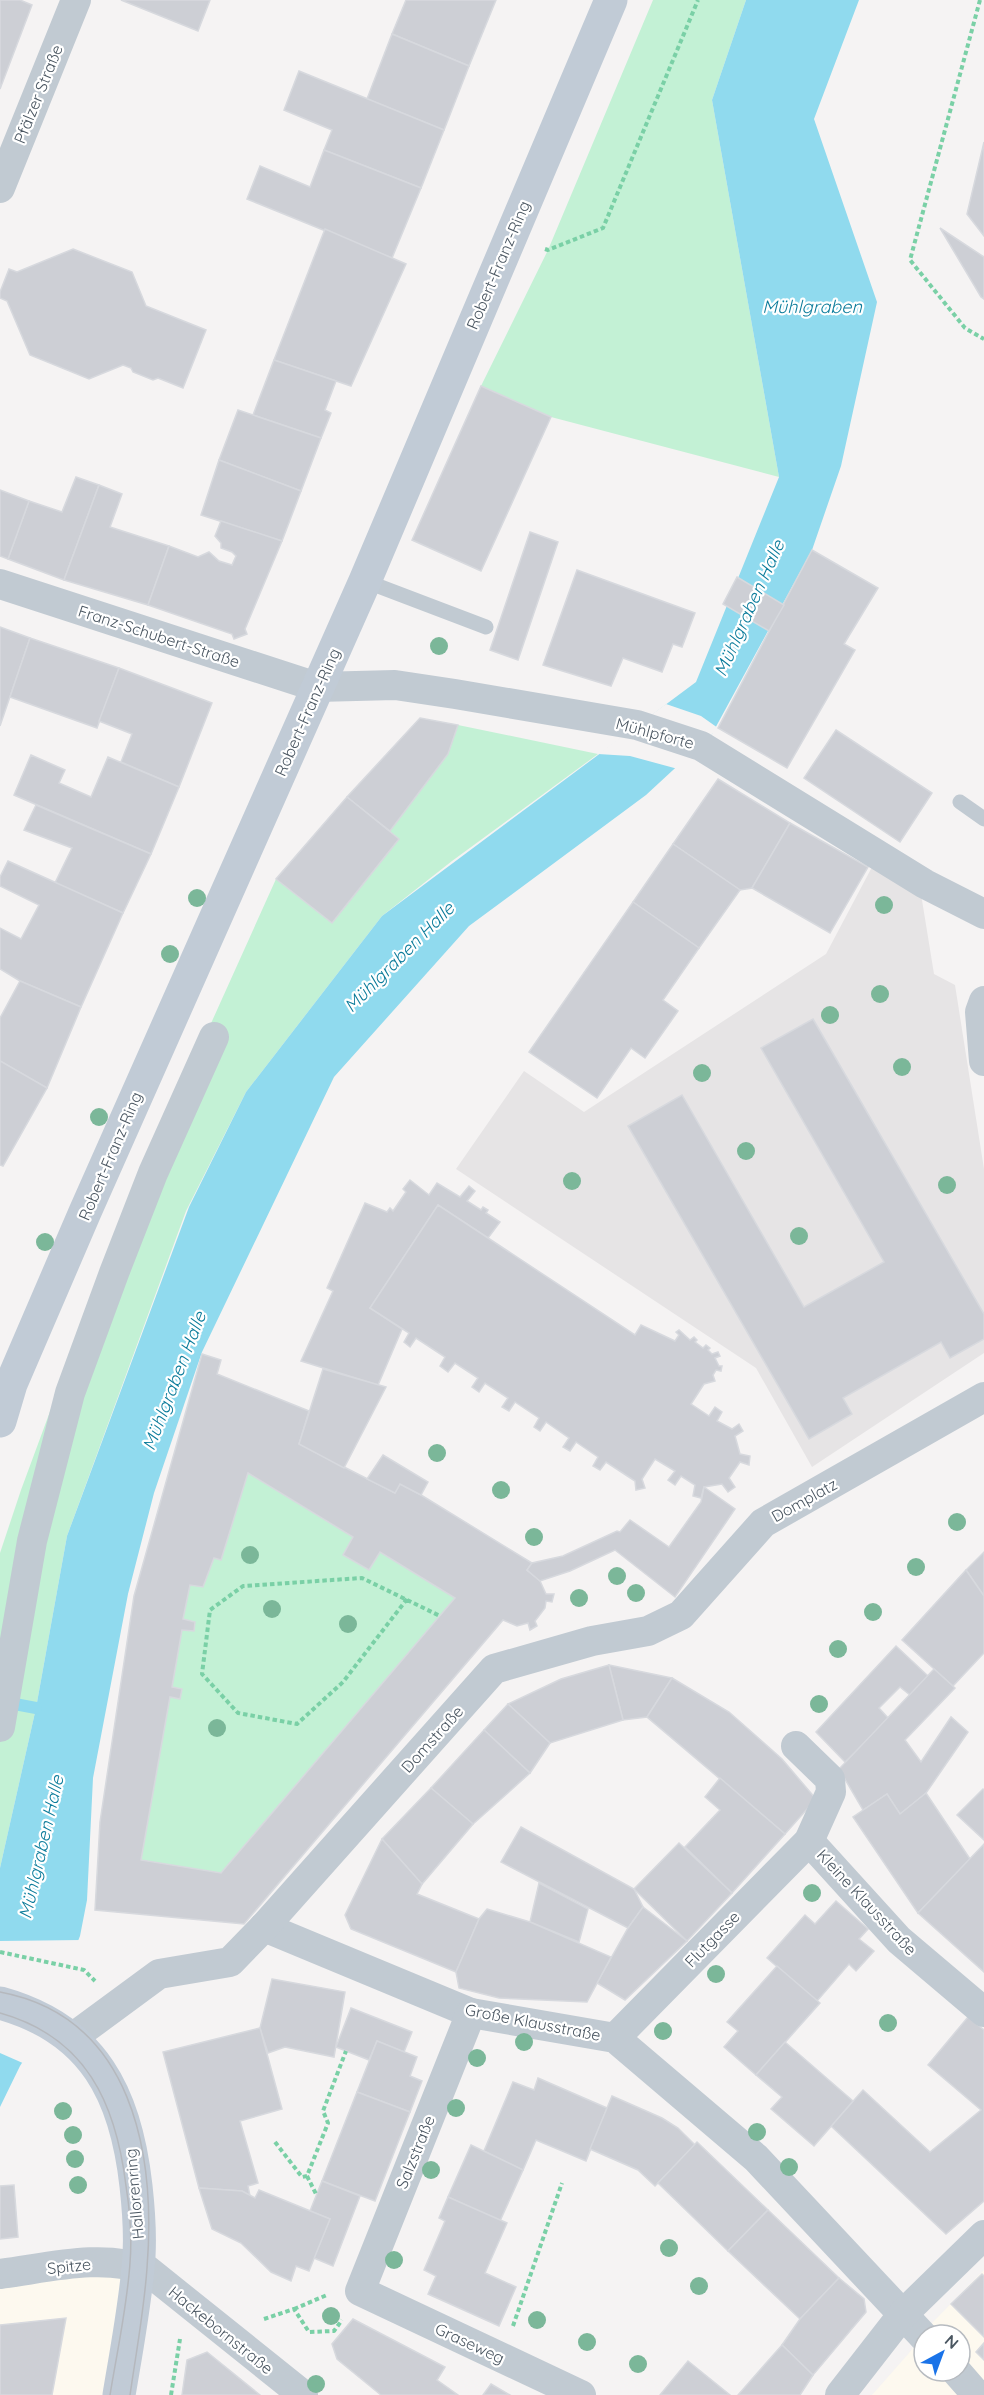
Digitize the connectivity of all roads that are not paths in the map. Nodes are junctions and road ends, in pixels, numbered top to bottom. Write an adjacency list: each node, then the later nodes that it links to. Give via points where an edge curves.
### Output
1 (76, 0): 3 (street, Pfälzer Straße)
2 (611, 0): 4 (street, Robert-Franz-Ring)
3 (0, 188)
4 (364, 581): 6 (lane); 7 (street, Robert-Franz-Ring)
5 (0, 584): 7 (street, Franz-Schubert-Straße)
6 (486, 627)
7 (318, 687): 10 (street, Mühlpforte, via 395,685 637,725 701,746 925,884); 14 (street, Robert-Franz-Ring)
8 (960, 802): 9 (lane)
9 (984, 819)
10 (984, 914)
11 (984, 1001): 13 (street, via 980,1012)
12 (214, 1037): 18 (street, via 153,1173 70,1393 32,1541)
13 (984, 1061)
14 (6, 1384): 16 (street, Robert-Franz-Ring)
15 (984, 1397): 17 (street, Domplatz, via 763,1523 681,1615)
16 (0, 1421)
17 (648, 1631): 21 (street, Domstraße, via 592,1641 494,1669)
18 (0, 1727)
19 (796, 1746): 20 (street, Kleine Klausstraße, via 830,1779 831,1792)
20 (809, 1840): 23 (street, Kleine Klausstraße, via 899,1940); 26 (street, Flutgasse)
21 (264, 1928): 24 (street, Große Klausstraße); 25 (street, via 230,1962 159,1974)
22 (0, 2003): 25 (street, via 33,2014)
23 (984, 2012)
24 (471, 2013): 26 (street, Große Klausstraße); 30 (street, Salzstraße)
25 (60, 2030): 28 (street, Hallorenring, via 94,2060 111,2086 126,2125 137,2195)
26 (615, 2038): 31 (street, Große Klausstraße, via 756,2158)
27 (984, 2235): 31 (street)
28 (139, 2266): 29 (street, Spitze, via 91,2263); 34 (street, Hallorenring); 35 (street, Hackebornstraße)
29 (0, 2274)
30 (360, 2291): 36 (street, Graseweg)
31 (903, 2314): 32 (street, Große Klausstraße); 37 (street)
32 (912, 2324)
33 (966, 2383): 38 (street)
34 (119, 2395)
35 (303, 2395)
36 (581, 2395)
37 (840, 2395)
38 (977, 2395)

